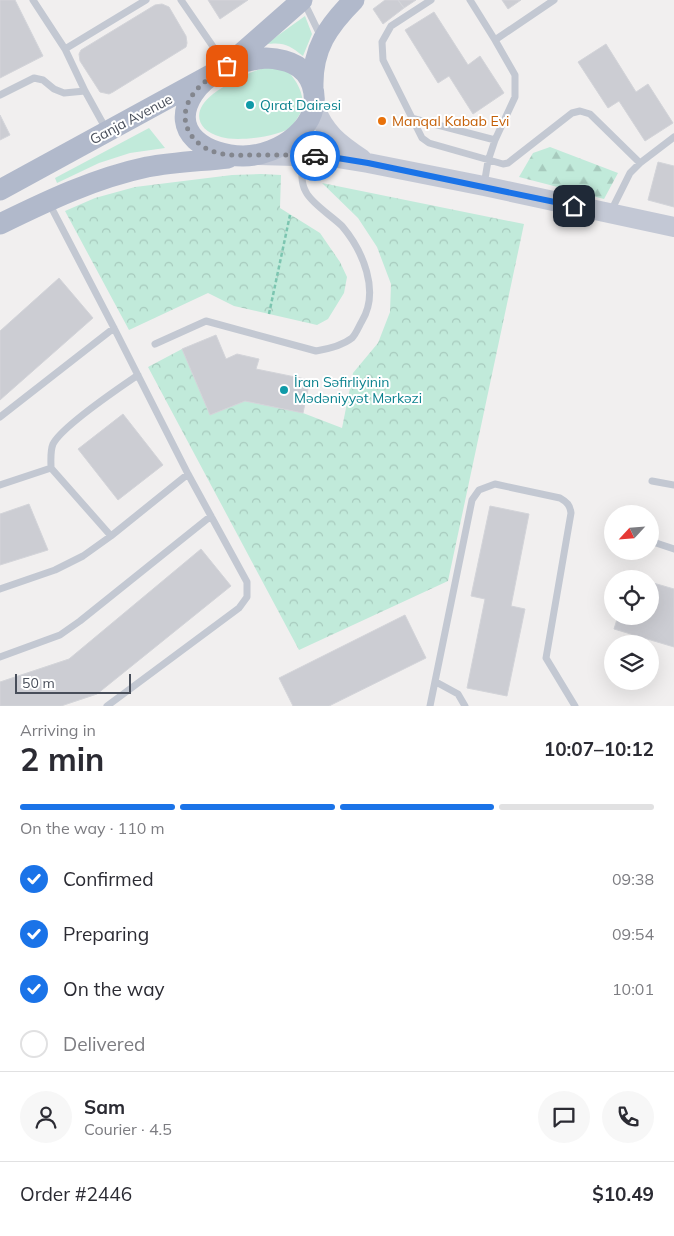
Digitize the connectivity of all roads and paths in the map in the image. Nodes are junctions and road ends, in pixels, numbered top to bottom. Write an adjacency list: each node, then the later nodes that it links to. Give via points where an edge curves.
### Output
1 (146, 0): 11 (lane)
2 (181, 0): 12 (lane)
3 (302, 0): 9 (lane); 12 (main road, Ganja Avenue)
4 (354, 0): 9 (main road)
5 (431, 0): 16 (lane, via 391,26 382,42 383,60)
6 (470, 0): 10 (lane)
7 (554, 0): 10 (lane)
8 (36, 1): 11 (lane)
9 (323, 40): 15 (main road, via 314,63)
10 (495, 40): 19 (lane, via 514,75 515,97)
11 (65, 49): 13 (lane)
12 (227, 66): 15 (main road, via 253,59 282,59 305,71); 17 (main road, Ganja Avenue); 21 (main road, via 195,92 188,103 185,120 191,135 210,150)
13 (85, 91): 14 (lane, via 64,93 34,78); 17 (lane)
14 (0, 95)
15 (314, 99): 21 (main road, via 308,123 289,141 275,149); 23 (street, via 320,122 334,140)
16 (411, 118): 19 (lane); 22 (lane, via 429,144)
17 (108, 131): 26 (main road, Ganja Avenue)
18 (674, 137): 24 (lane)
19 (494, 140): 22 (lane)
20 (303, 155): 21 (street); 23 (street); 34 (lane, via 302,179 307,195 342,227 365,265 370,288 367,313 352,338 316,351 206,321)
21 (249, 156): 27 (main road, via 149,167)
22 (488, 161): 24 (lane, via 508,163 572,113 580,111 590,114); 25 (lane)
23 (368, 163): 25 (street)
24 (640, 163): 28 (lane, via 630,173)
25 (484, 186): 28 (street)
26 (0, 190)
27 (47, 201): 30 (main road); 33 (lane)
28 (610, 214): 31 (street)
29 (290, 215): 32 (path)
30 (0, 224)
31 (674, 227)
32 (269, 314)
33 (114, 328): 35 (lane); 36 (lane)
34 (156, 344)
35 (138, 375): 37 (lane, via 59,435 52,446); 38 (lane)
36 (0, 417)
37 (51, 468): 40 (lane); 43 (lane)
38 (188, 474): 42 (lane); 43 (lane)
39 (652, 481): 41 (lane)
40 (0, 485)
41 (674, 485)
42 (211, 516): 47 (lane, via 60,636); 49 (lane, via 247,582 247,597 239,608)
43 (111, 536): 46 (lane, via 83,556 55,570)
44 (659, 544): 45 (lane)
45 (674, 549)
46 (0, 589)
47 (0, 657)
48 (436, 682): 50 (lane); 51 (lane, via 458,694); 52 (lane, via 472,500 479,490 495,484 560,498 570,507 546,658)
49 (107, 706)
50 (430, 706)
51 (465, 706)
52 (575, 706)

